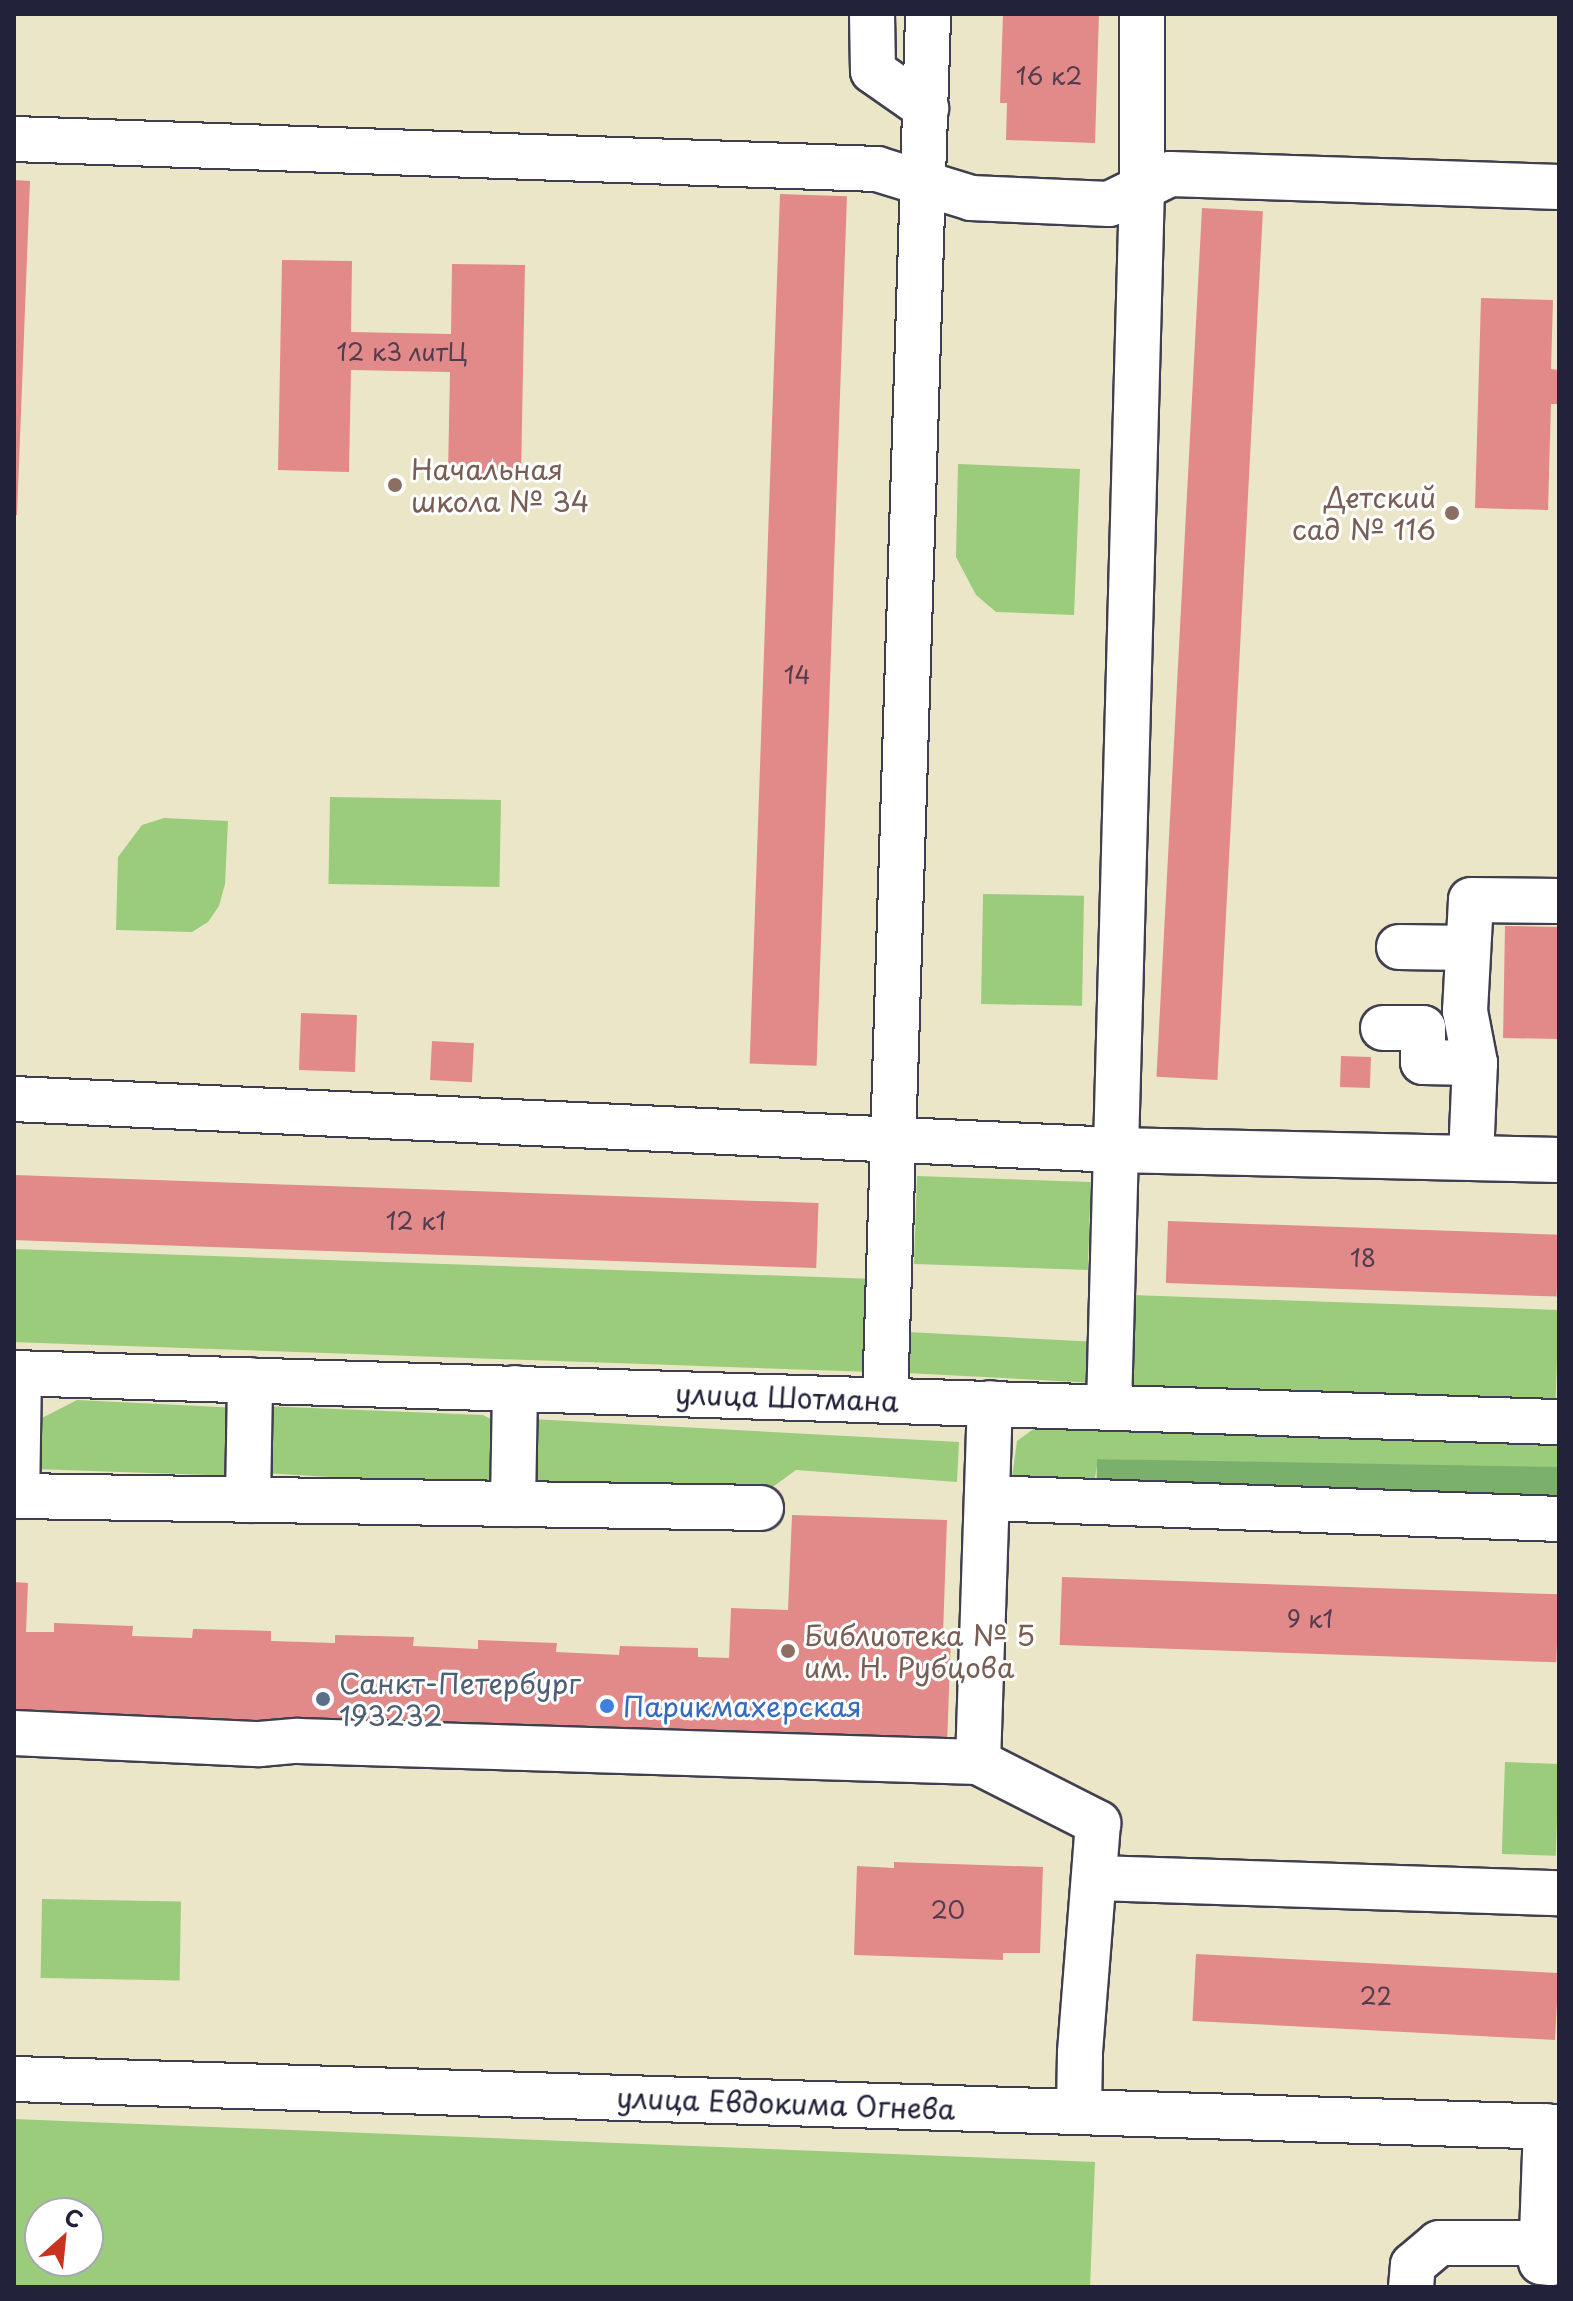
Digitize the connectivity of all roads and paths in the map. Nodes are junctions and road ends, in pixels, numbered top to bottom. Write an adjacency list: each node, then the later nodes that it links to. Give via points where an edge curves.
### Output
1 (872, 14): 4 (street, via 873,71)
2 (928, 14): 4 (street)
3 (1142, 14): 8 (street)
4 (926, 108): 6 (street)
5 (14, 139): 6 (street, via 877,169)
6 (923, 183): 8 (street, via 971,198 1109,204); 15 (street)
7 (1559, 187): 8 (street, via 1170,174)
8 (1142, 188): 16 (street)
9 (1559, 901): 11 (street, via 1471,900)
10 (1399, 947): 11 (street)
11 (1468, 948): 13 (street, via 1465,1011)
12 (1383, 1028): 13 (street, via 1423,1028 1423,1062)
13 (1475, 1063): 17 (street)
14 (14, 1099): 15 (street)
15 (894, 1137): 16 (street); 22 (street)
16 (1115, 1150): 17 (street); 24 (street)
17 (1471, 1158): 18 (street)
18 (1559, 1160)
19 (16, 1373): 20 (street, улица Шотмана); 27 (street, via 17,1496)
20 (250, 1380): 21 (street, улица Шотмана); 27 (street)
21 (515, 1388): 22 (street, улица Шотмана); 28 (street)
22 (885, 1400): 23 (street, улица Шотмана)
23 (990, 1403): 24 (street, улица Шотмана); 26 (street)
24 (1109, 1407): 25 (street, улица Шотмана)
25 (1559, 1422)
26 (987, 1498): 30 (street); 32 (street)
27 (248, 1500): 28 (street)
28 (513, 1504): 29 (street)
29 (761, 1508)
30 (1559, 1519)
31 (14, 1733): 32 (street)
32 (978, 1762): 33 (street, via 1098,1823)
33 (1096, 1878): 34 (street); 36 (street)
34 (1559, 1893)
35 (14, 2079): 36 (street, улица Евдокима Огнева)
36 (1079, 2112): 37 (street, улица Евдокима Огнева)
37 (1553, 2126): 38 (street)
38 (1551, 2253): 39 (street, via 1439,2243 1413,2265)
39 (1411, 2287)

